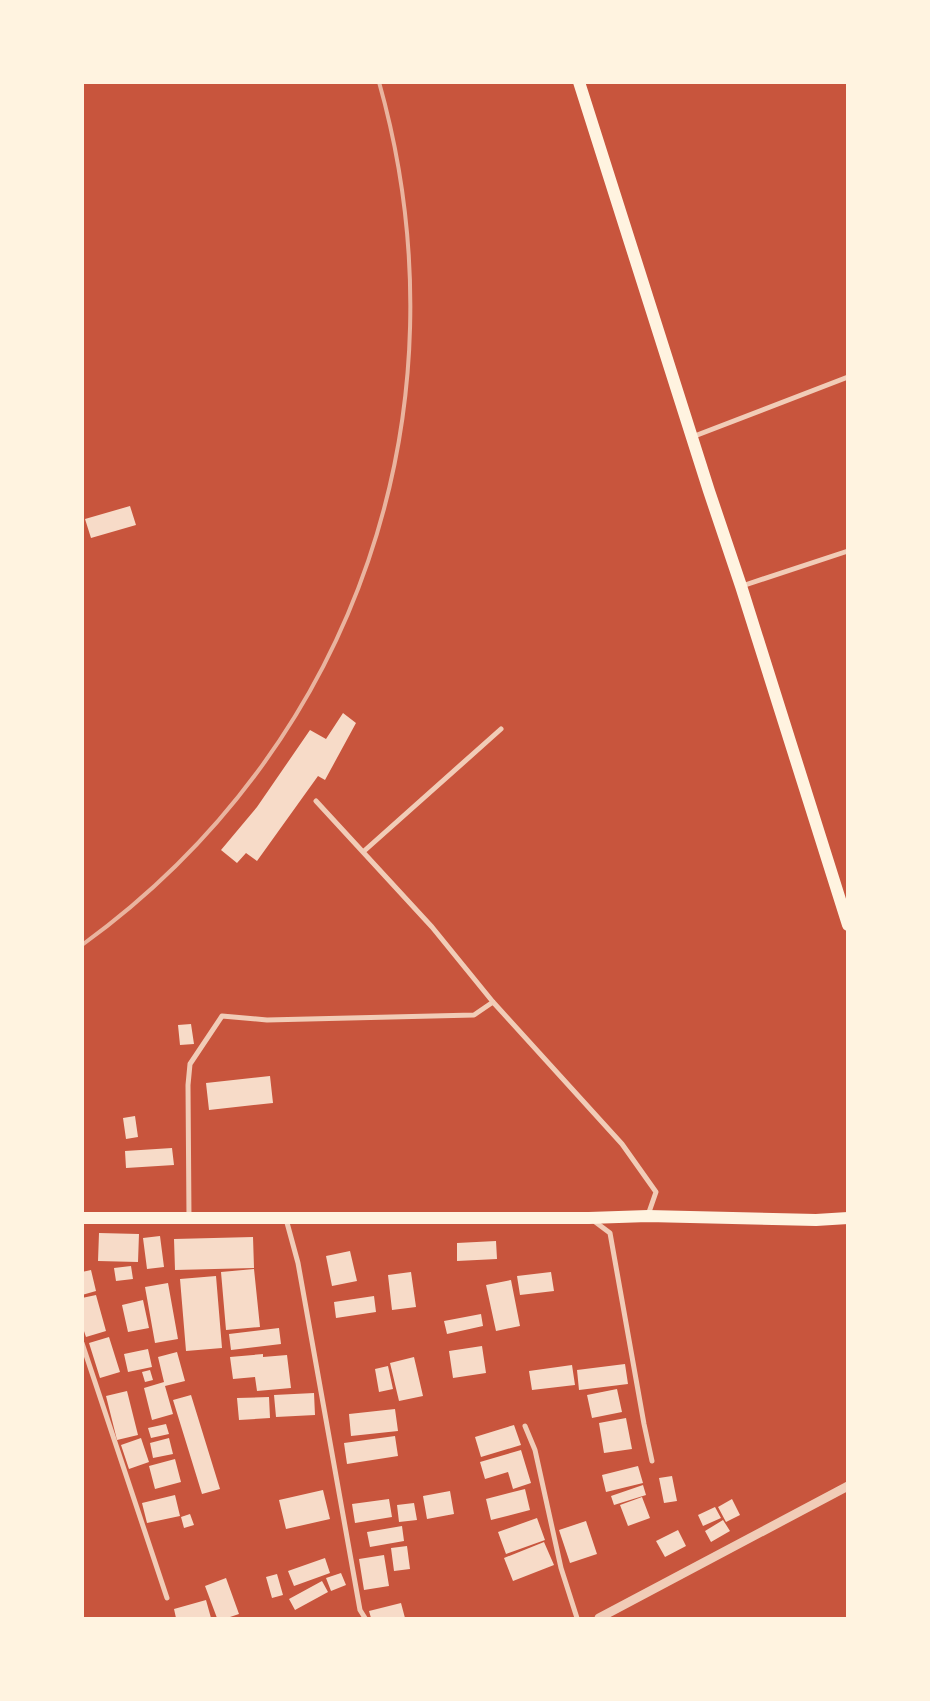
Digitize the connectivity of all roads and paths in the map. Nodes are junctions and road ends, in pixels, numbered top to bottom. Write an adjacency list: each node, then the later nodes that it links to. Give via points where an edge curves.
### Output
1 (579, 82): 3 (highway)
2 (848, 376): 3 (street)
3 (692, 437): 5 (highway)
4 (848, 551): 5 (street)
5 (741, 586): 9 (highway)
6 (501, 728): 8 (street)
7 (316, 801): 8 (street)
8 (363, 852): 11 (street, via 432,927)
9 (844, 899): 10 (highway)
10 (848, 924)
11 (493, 1002): 12 (street, via 622,1144 656,1192); 14 (street, via 474,1015 268,1020 222,1016 190,1064)
12 (648, 1216): 16 (highway); 17 (highway)
13 (82, 1218): 14 (highway)
14 (189, 1218): 15 (highway)
15 (286, 1218): 16 (highway); 23 (street, via 298,1263)
16 (589, 1218): 20 (street, via 610,1233)
17 (848, 1218)
18 (82, 1343): 22 (street)
19 (525, 1426): 24 (street, via 535,1450 561,1568)
20 (652, 1461)
21 (848, 1486): 25 (street)
22 (167, 1598)
23 (364, 1618)
24 (577, 1618)
25 (599, 1618)

